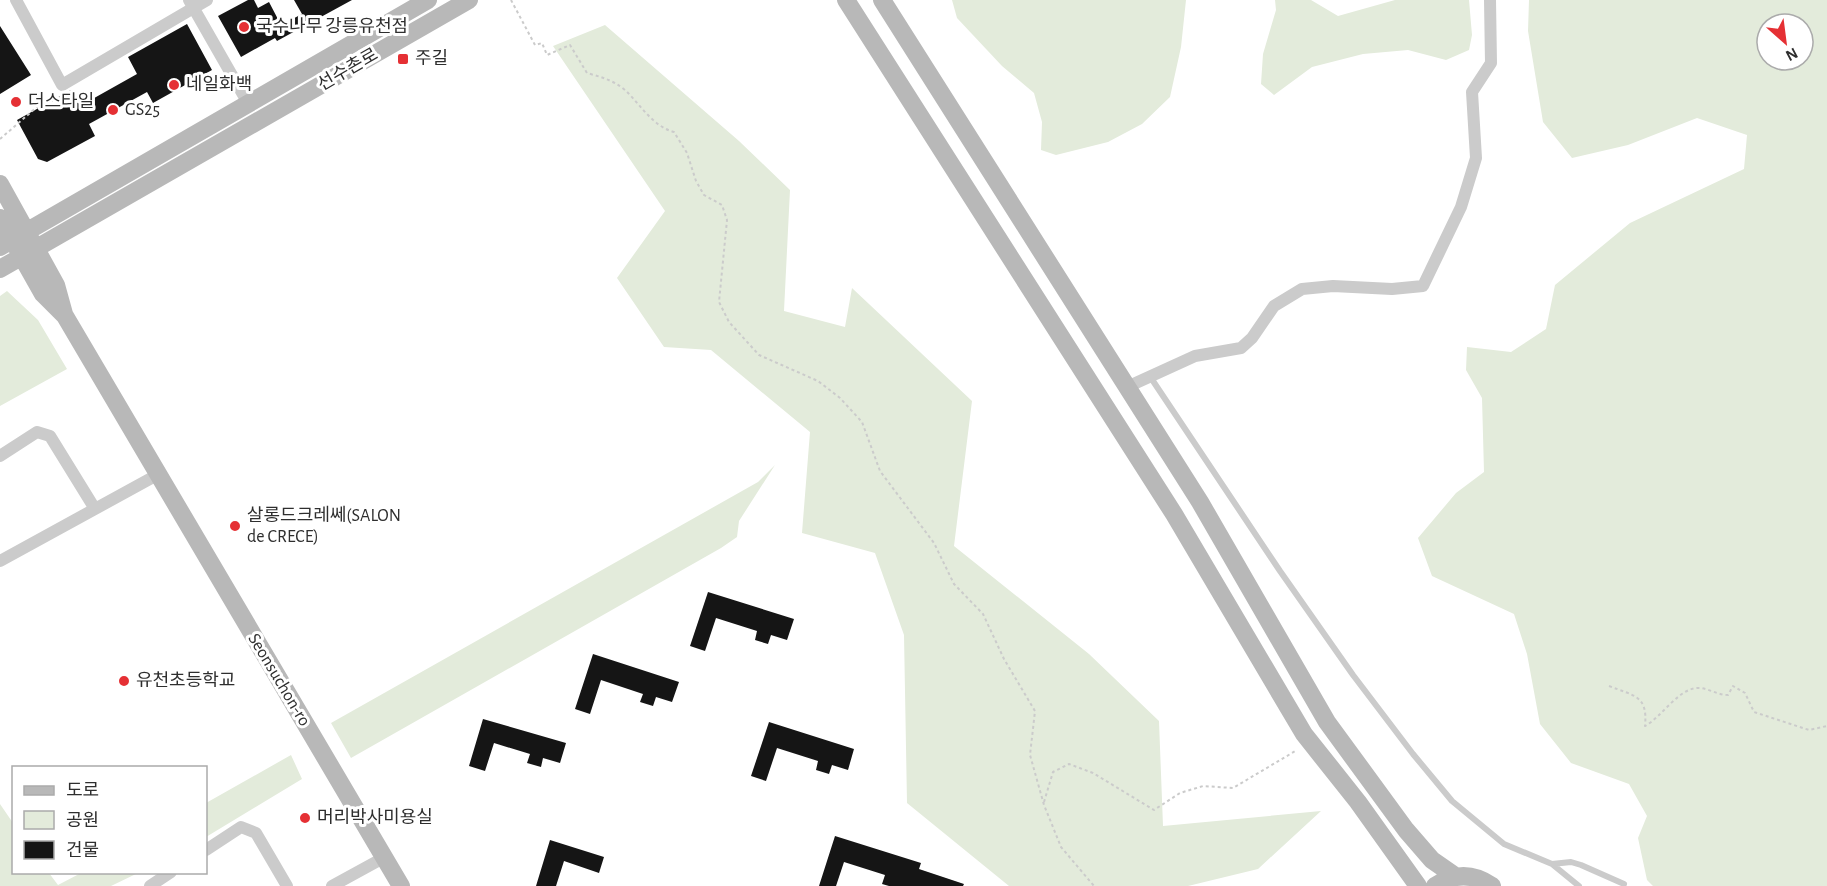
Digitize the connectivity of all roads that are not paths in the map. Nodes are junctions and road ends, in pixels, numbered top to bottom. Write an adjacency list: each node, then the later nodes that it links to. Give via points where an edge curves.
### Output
1 (16, 0): 8 (street, via 62,85)
2 (207, 0): 8 (street)
3 (428, 0): 9 (street, 선수촌로)
4 (469, 0): 10 (street, 선수촌로)
5 (846, 0): 32 (street, via 1174,514 1310,741)
6 (882, 0): 17 (street)
7 (1490, 0): 16 (street, via 1491,63 1472,92 1476,158 1461,207 1423,286 1302,289 1274,306 1241,348 1195,356)
8 (191, 4): 9 (street)
9 (249, 105): 10 (street); 13 (street, 선수촌로)
10 (259, 122): 14 (street, 선수촌로)
11 (0, 184): 13 (street)
12 (0, 218): 13 (street)
13 (13, 240): 14 (street, Seonsuchon-ro)
14 (29, 252): 15 (street); 19 (street, Seonsuchon-ro, via 56,285 65,316)
15 (0, 269)
16 (1151, 378): 17 (street); 24 (lane, via 1280,571 1413,754 1452,801 1504,844)
17 (1127, 387): 26 (street, via 1200,502 1327,722 1406,830 1432,860)
18 (0, 456): 20 (street, via 37,432 50,436)
19 (157, 475): 20 (street); 23 (street, Seonsuchon-ro)
20 (95, 509): 21 (street)
21 (0, 561)
22 (207, 849): 29 (street, via 241,827 256,833)
23 (385, 857): 30 (street); 31 (street, Seonsuchon-ro)
24 (1552, 864): 27 (lane, via 1571,862); 35 (lane)
25 (169, 874): 28 (street)
26 (1455, 876): 33 (street); 34 (street, via 1480,878)
27 (1624, 884)
28 (150, 886)
29 (287, 886)
30 (332, 886)
31 (401, 886)
32 (1418, 886)
33 (1435, 886)
34 (1492, 886)
35 (1579, 886)

